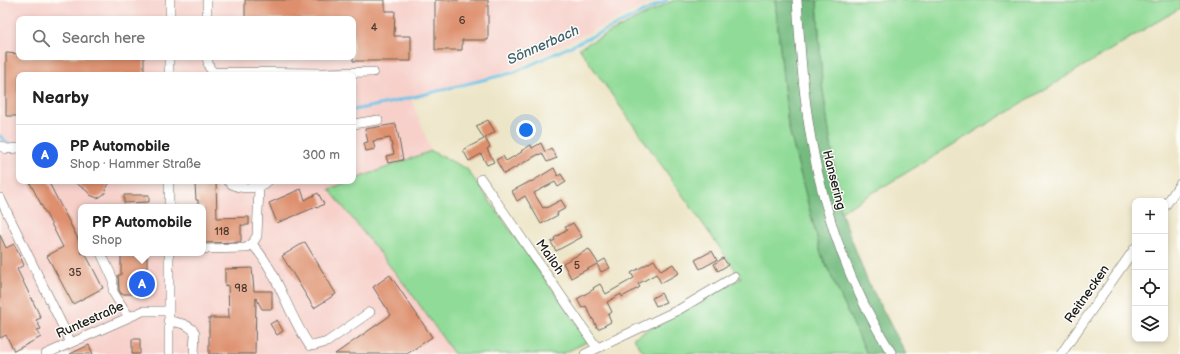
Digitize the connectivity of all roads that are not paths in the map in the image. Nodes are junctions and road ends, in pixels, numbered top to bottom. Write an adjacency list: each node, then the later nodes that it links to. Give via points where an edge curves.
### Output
1 (170, 0): 4 (street)
2 (207, 0): 5 (street)
3 (797, 0): 43 (street, Hansering, via 811,139 831,222 860,295)
4 (170, 16)
5 (207, 16)
6 (169, 60): 8 (street)
7 (208, 60): 9 (street)
8 (169, 72)
9 (213, 72)
10 (213, 72): 11 (street)
11 (356, 72)
12 (356, 72): 13 (street)
13 (373, 72)
14 (378, 120): 15 (street)
15 (356, 124)
16 (0, 146): 17 (street)
17 (16, 148)
18 (480, 179): 38 (street, Mailoh)
19 (169, 184): 26 (street)
20 (232, 184): 23 (street)
21 (264, 184): 23 (street)
22 (1180, 184): 25 (street)
23 (259, 187): 27 (street, via 257,236)
24 (0, 198): 37 (street)
25 (1168, 202)
26 (169, 204)
27 (252, 244): 28 (street, via 246,248); 34 (street, via 270,268 310,346 327,342)
28 (206, 249)
29 (1132, 252): 44 (street, Reitnecken)
30 (102, 256): 35 (street, via 113,278 113,292)
31 (169, 256): 33 (street)
32 (734, 277): 38 (street, via 680,309)
33 (168, 311): 35 (street, Runtestraße, via 143,311); 36 (street)
34 (370, 312)
35 (129, 317): 37 (street, Runtestraße)
36 (168, 321): 40 (street); 41 (street, via 194,330)
37 (71, 343): 39 (street, Runtestraße)
38 (597, 348): 42 (street)
39 (46, 354)
40 (169, 354)
41 (194, 354)
42 (586, 354)
43 (892, 354)
44 (1061, 354)

